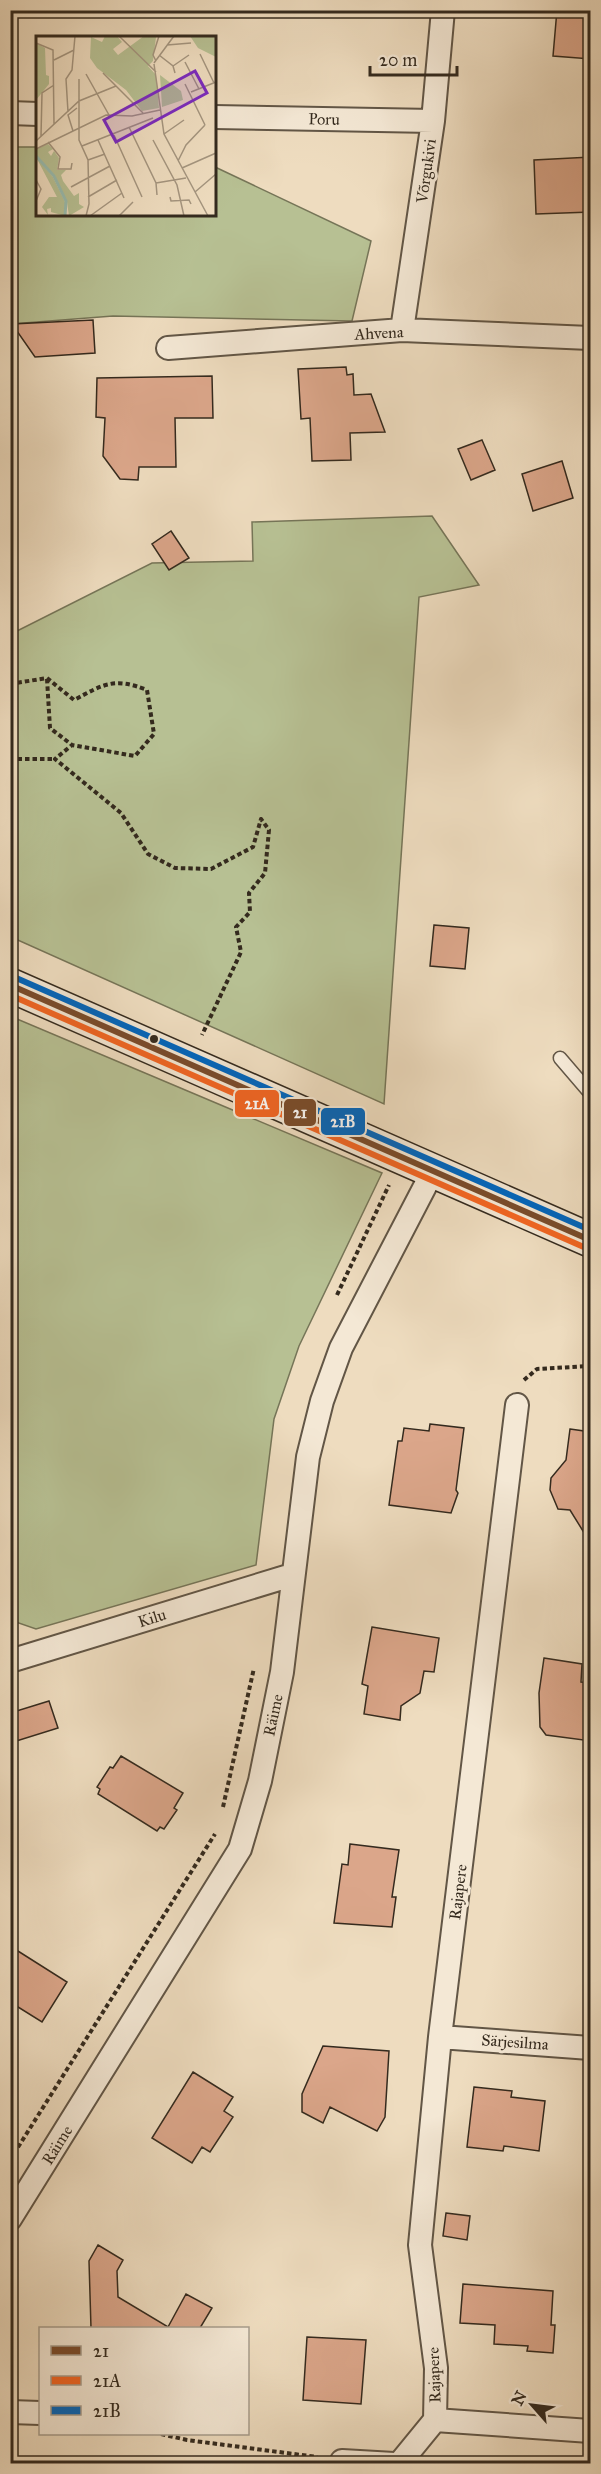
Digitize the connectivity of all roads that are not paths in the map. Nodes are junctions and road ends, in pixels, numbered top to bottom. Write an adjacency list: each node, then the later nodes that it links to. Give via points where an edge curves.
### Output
1 (443, 10): 5 (street, Võrgukivi)
2 (10, 113): 3 (street)
3 (36, 114)
4 (216, 117): 5 (street, Poru)
5 (433, 121): 6 (street, Võrgukivi)
6 (402, 330): 7 (street, Ahvena); 8 (street, Ahvena)
7 (591, 338)
8 (168, 348)
9 (10, 985): 12 (street)
10 (560, 1058): 11 (lane)
11 (591, 1093)
12 (434, 1172): 13 (street); 15 (street, Räime, via 341,1348 322,1401 308,1457)
13 (591, 1240)
14 (517, 1405): 17 (street, Rajapere)
15 (292, 1575): 16 (street, Kilu); 19 (street, Räime, via 282,1672 260,1781 240,1849)
16 (10, 1661)
17 (440, 2037): 18 (street, Särjesilma); 22 (street, Rajapere, via 420,2245 436,2368)
18 (591, 2048)
19 (10, 2219)
20 (10, 2412): 21 (street)
21 (39, 2413)
22 (435, 2421): 23 (street); 26 (street, Rajapere)
23 (591, 2431)
24 (342, 2461): 25 (street)
25 (394, 2463)
26 (399, 2463)

